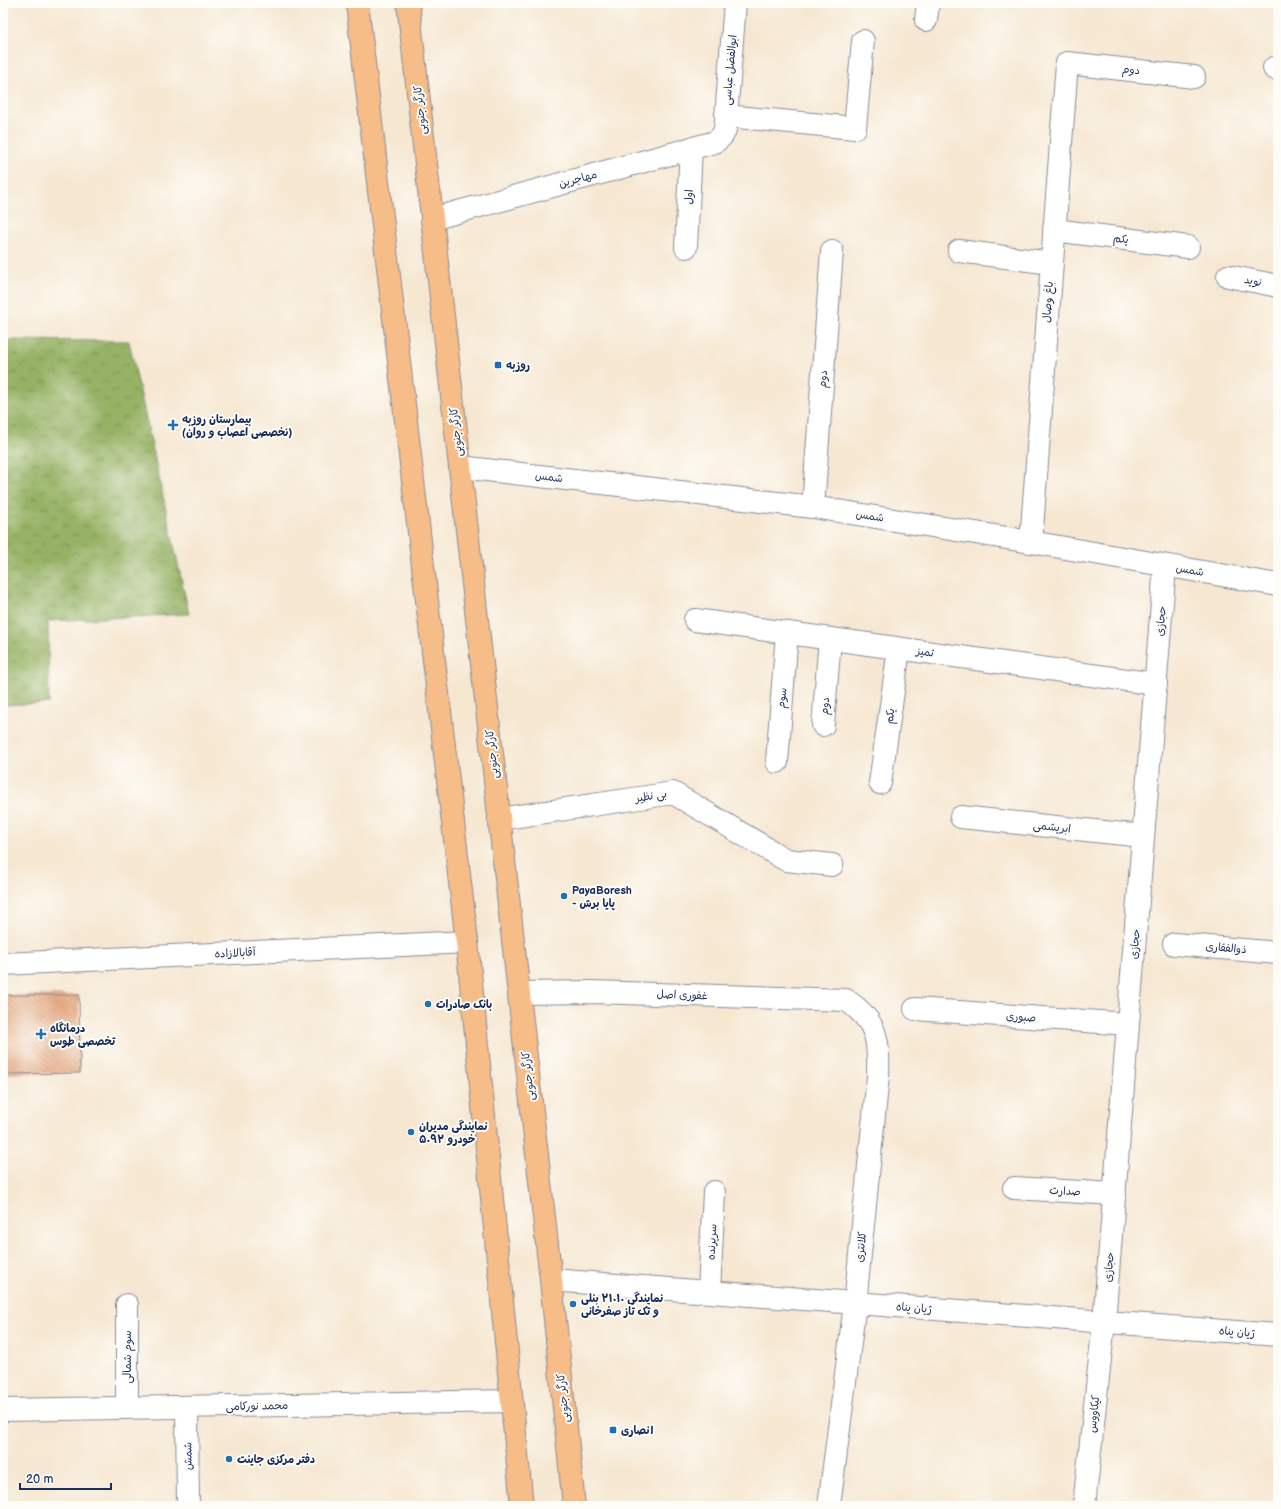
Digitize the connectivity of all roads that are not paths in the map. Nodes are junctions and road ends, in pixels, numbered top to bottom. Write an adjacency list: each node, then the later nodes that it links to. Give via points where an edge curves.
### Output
1 (357, 3): 35 (main road)
2 (408, 3): 9 (main road, کارگر جنوبی)
3 (735, 3): 7 (street, ابوالفضل عباسی)
4 (863, 41): 7 (street, via 855,128)
5 (1067, 63): 6 (street, دوم); 10 (street, باغ وصال)
6 (1194, 77)
7 (724, 126): 8 (street, مهاجرین, via 715,142)
8 (691, 148): 9 (street, مهاجرین); 11 (street, اول)
9 (432, 219): 18 (main road, کارگر جنوبی)
10 (1054, 230): 12 (street, یکم); 15 (street, باغ وصال)
11 (686, 247)
12 (1188, 247)
13 (832, 251): 19 (street, دوم)
14 (959, 251): 15 (street)
15 (1051, 263): 20 (street, باغ وصال)
16 (1228, 276): 17 (street, نوید)
17 (1278, 286)
18 (460, 467): 19 (street, شمس); 32 (main road, کارگر جنوبی)
19 (813, 507): 20 (street, شمس)
20 (1031, 542): 21 (street, شمس)
21 (1165, 566): 22 (street, شمس); 27 (street, حجازی)
22 (1278, 585)
23 (695, 620): 24 (street, تمیز)
24 (787, 633): 25 (street, تمیز); 29 (street, سوم)
25 (830, 639): 26 (street, تمیز); 28 (street, دوم)
26 (899, 649): 27 (street, تمیز); 30 (street, یکم)
27 (1156, 684): 33 (street, حجازی)
28 (823, 725)
29 (777, 762)
30 (880, 783)
31 (962, 817): 33 (street, ابریشمی)
32 (499, 819): 34 (street, بی نظیر, via 673,793 786,860); 39 (main road, کارگر جنوبی)
33 (1143, 836): 42 (street, حجازی)
34 (832, 865)
35 (468, 942): 38 (street, آقابالازاده); 52 (main road)
36 (1174, 944): 37 (street, ذوالفقاری)
37 (1278, 953)
38 (3, 964)
39 (519, 993): 40 (street, غفوری اصل, via 591,992); 46 (main road, کارگر جنوبی)
40 (846, 1000): 48 (street, کلانتری, via 861,1010 873,1027 879,1050)
41 (915, 1009): 42 (street, صبوری)
42 (1128, 1024): 45 (street, حجازی)
43 (1014, 1188): 45 (street, صدارت)
44 (714, 1192): 47 (street, سرپرنده)
45 (1115, 1194): 50 (street, حجازی)
46 (551, 1280): 47 (street, ژیان پناه); 58 (main road, کارگر جنوبی)
47 (709, 1292): 48 (street, ژیان پناه)
48 (855, 1304): 50 (street, ژیان پناه); 59 (street, کلانتری)
49 (127, 1305): 54 (street, سوم شمالی)
50 (1104, 1322): 51 (street, ژیان پناه); 60 (street, کیکاووس)
51 (1278, 1335)
52 (511, 1401): 53 (street, محمد نورکامی); 57 (main road)
53 (187, 1407): 54 (street, محمد نورکامی); 56 (street, شمش)
54 (127, 1408): 55 (street, محمد نورکامی)
55 (3, 1410)
56 (188, 1506)
57 (522, 1506)
58 (574, 1506)
59 (829, 1506)
60 (1084, 1506)

